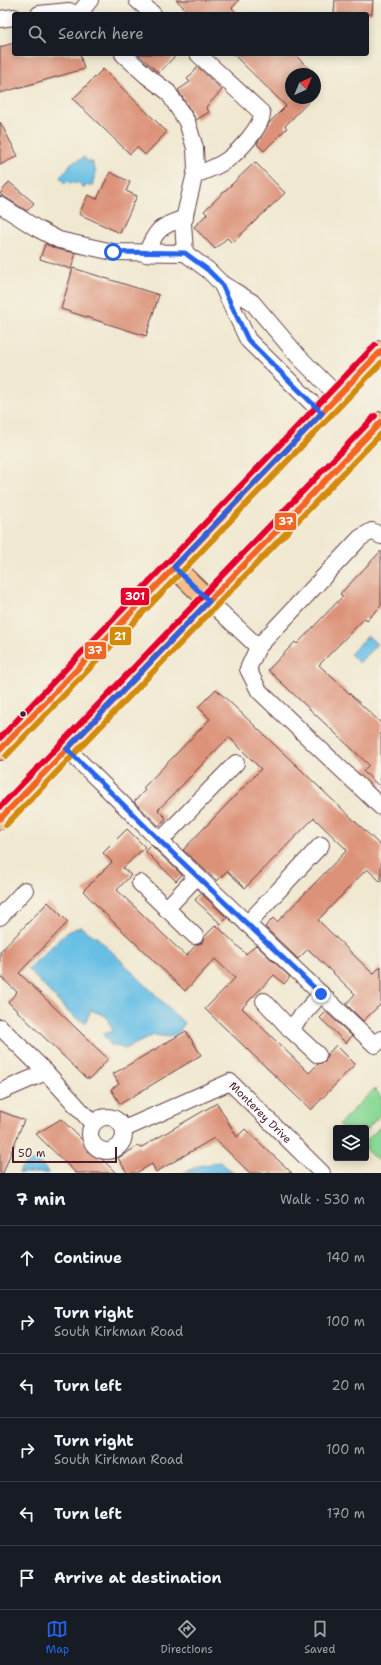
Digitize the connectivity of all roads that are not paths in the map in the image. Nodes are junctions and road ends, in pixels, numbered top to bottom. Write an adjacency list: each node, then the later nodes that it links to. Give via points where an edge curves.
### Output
1 (90, 0): 5 (street)
2 (137, 0): 6 (street)
3 (59, 12): 4 (street)
4 (71, 12)
5 (81, 12)
6 (151, 12)
7 (12, 17): 8 (street)
8 (0, 19)
9 (125, 56): 11 (street, via 168,92 187,122 195,148)
10 (200, 56): 11 (street, via 262,113 262,118 248,139 228,160)
11 (195, 175): 13 (street)
12 (0, 205): 15 (street, via 59,240 113,252)
13 (185, 218): 14 (street); 15 (street, via 160,228 152,238)
14 (185, 253): 15 (street); 16 (street)
15 (146, 254)
16 (221, 283): 18 (street, via 252,302 298,356); 19 (street, via 248,340)
17 (381, 351): 18 (main road)
18 (338, 396): 19 (main road)
19 (322, 413): 22 (main road)
20 (381, 422): 23 (main road)
21 (381, 536): 24 (street, via 372,530 360,538)
22 (174, 567): 23 (main road); 26 (main road)
23 (209, 601): 24 (street); 25 (main road)
24 (258, 647): 28 (street, via 248,669 259,691)
25 (67, 749): 29 (main road); 30 (street)
26 (0, 750)
27 (236, 763): 30 (street)
28 (381, 807)
29 (0, 819)
30 (160, 841): 32 (street)
31 (322, 845): 37 (street)
32 (197, 876): 35 (street); 37 (street)
33 (140, 883): 35 (street)
34 (25, 890): 36 (street)
35 (166, 909): 38 (street)
36 (0, 917)
37 (247, 924): 39 (street)
38 (195, 936)
39 (321, 994): 42 (street); 43 (street, via 375,1046)
40 (264, 1001): 42 (street)
41 (0, 1027): 45 (street)
42 (290, 1029): 44 (street)
43 (381, 1039)
44 (318, 1055)
45 (46, 1072): 46 (street); 47 (street)
46 (0, 1092)
47 (93, 1124): 48 (street, via 99,1119 111,1117); 48 (street, via 90,1135 92,1141 95,1146 105,1151 121,1145)
48 (124, 1129): 49 (street, Monterey Drive, via 230,1082)
49 (322, 1173)

